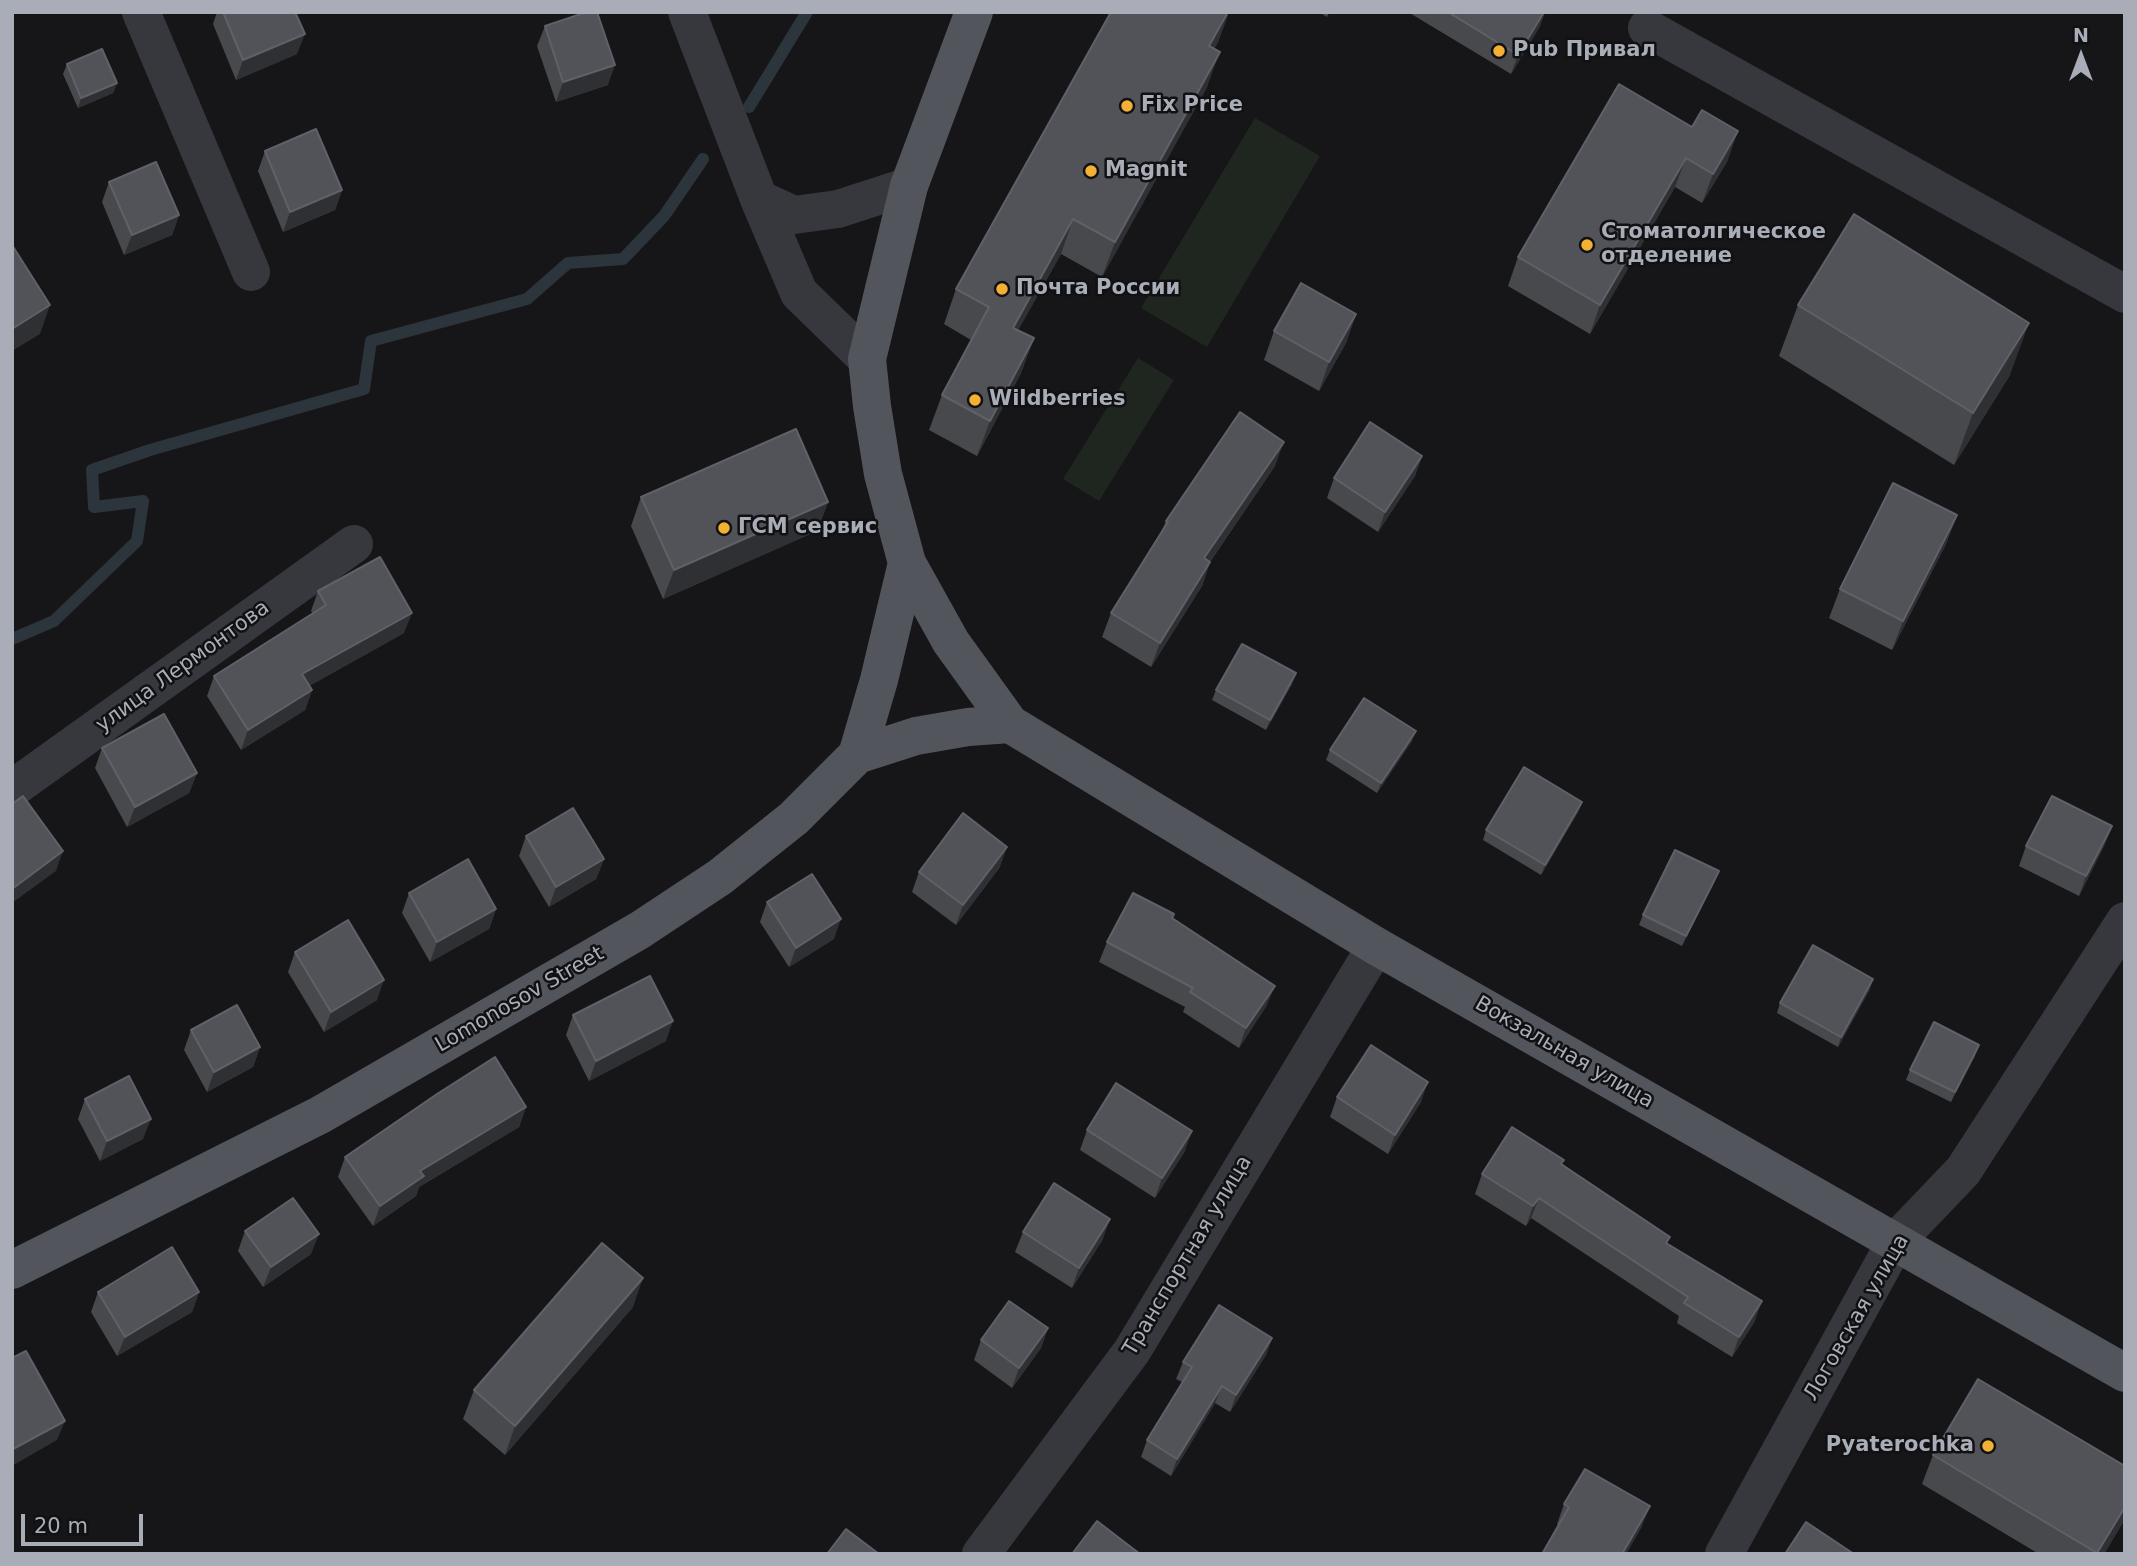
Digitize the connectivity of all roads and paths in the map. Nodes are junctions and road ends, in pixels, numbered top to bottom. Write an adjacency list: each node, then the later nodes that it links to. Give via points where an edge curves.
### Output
1 (141, 12): 7 (street)
2 (974, 12): 5 (main road)
3 (689, 14): 6 (street)
4 (1647, 28): 8 (street)
5 (909, 186): 6 (street, via 838,209 794,215); 9 (main road)
6 (759, 199): 9 (street, via 799,293)
7 (251, 272)
8 (2125, 294)
9 (867, 359): 11 (main road, via 883,474)
10 (354, 544): 14 (street, улица Лермонтова)
11 (906, 563): 12 (main road, via 951,642); 13 (main road)
12 (1010, 724): 13 (main road, Lomonosov Street, via 916,736); 16 (main road, Вокзальная улица)
13 (857, 755): 18 (main road, Lomonosov Street, via 794,818 720,877 640,930 320,1115)
14 (12, 789)
15 (2125, 920): 17 (street, Логовская улица, via 1963,1171)
16 (1376, 946): 17 (main road, Вокзальная улица); 20 (street, Транспортная улица, via 1132,1351)
17 (1896, 1241): 19 (main road, Вокзальная улица); 21 (street, Логовская улица)
18 (12, 1269)
19 (2125, 1373)
20 (981, 1554)
21 (1724, 1554)

